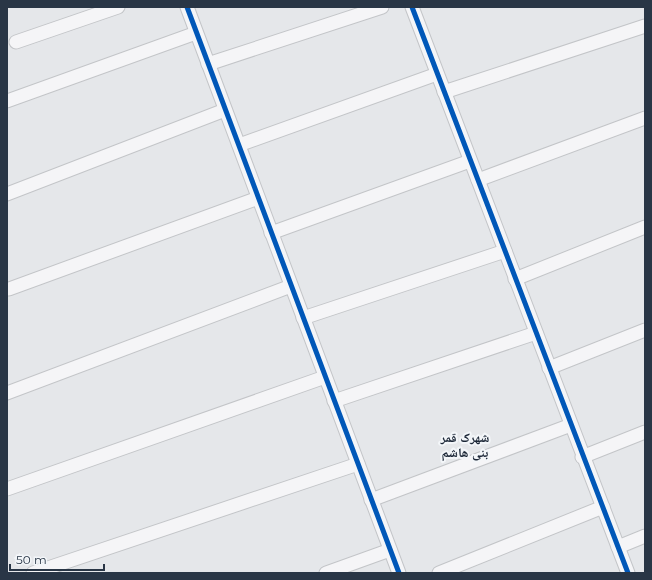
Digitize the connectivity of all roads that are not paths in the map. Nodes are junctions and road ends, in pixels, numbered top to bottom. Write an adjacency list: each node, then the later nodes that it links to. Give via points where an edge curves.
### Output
1 (118, 7): 7 (street)
2 (187, 7): 6 (street)
3 (382, 7): 8 (street)
4 (412, 7): 9 (street)
5 (645, 26): 10 (street)
6 (196, 33): 8 (street); 11 (street)
7 (16, 42)
8 (208, 64): 12 (street)
9 (437, 74): 10 (street); 14 (street)
10 (444, 92): 15 (street)
11 (7, 101)
12 (225, 110): 14 (street); 17 (street)
13 (645, 118): 16 (street)
14 (239, 145): 18 (street)
15 (470, 161): 16 (street); 20 (street)
16 (478, 180): 21 (street)
17 (7, 194)
18 (258, 198): 20 (street); 24 (street)
19 (645, 227): 22 (street)
20 (271, 233): 23 (street)
21 (505, 251): 22 (street); 25 (street)
22 (515, 279): 27 (street)
23 (291, 286): 25 (street); 30 (street)
24 (9, 289)
25 (303, 318): 29 (street)
26 (645, 330): 28 (street)
27 (536, 333): 28 (street); 31 (street)
28 (549, 368): 32 (street)
29 (325, 377): 31 (street); 36 (street)
30 (7, 393)
31 (334, 401): 35 (street)
32 (571, 425): 34 (street); 37 (street)
33 (645, 432): 34 (street)
34 (582, 457): 38 (street)
35 (358, 464): 37 (street); 42 (street)
36 (7, 489)
37 (371, 500): 41 (street)
38 (603, 507): 40 (street); 45 (street)
39 (645, 536): 40 (street)
40 (618, 547): 46 (street)
41 (390, 550): 43 (street); 44 (street)
42 (33, 573)
43 (326, 573)
44 (399, 573)
45 (439, 573)
46 (628, 573)

